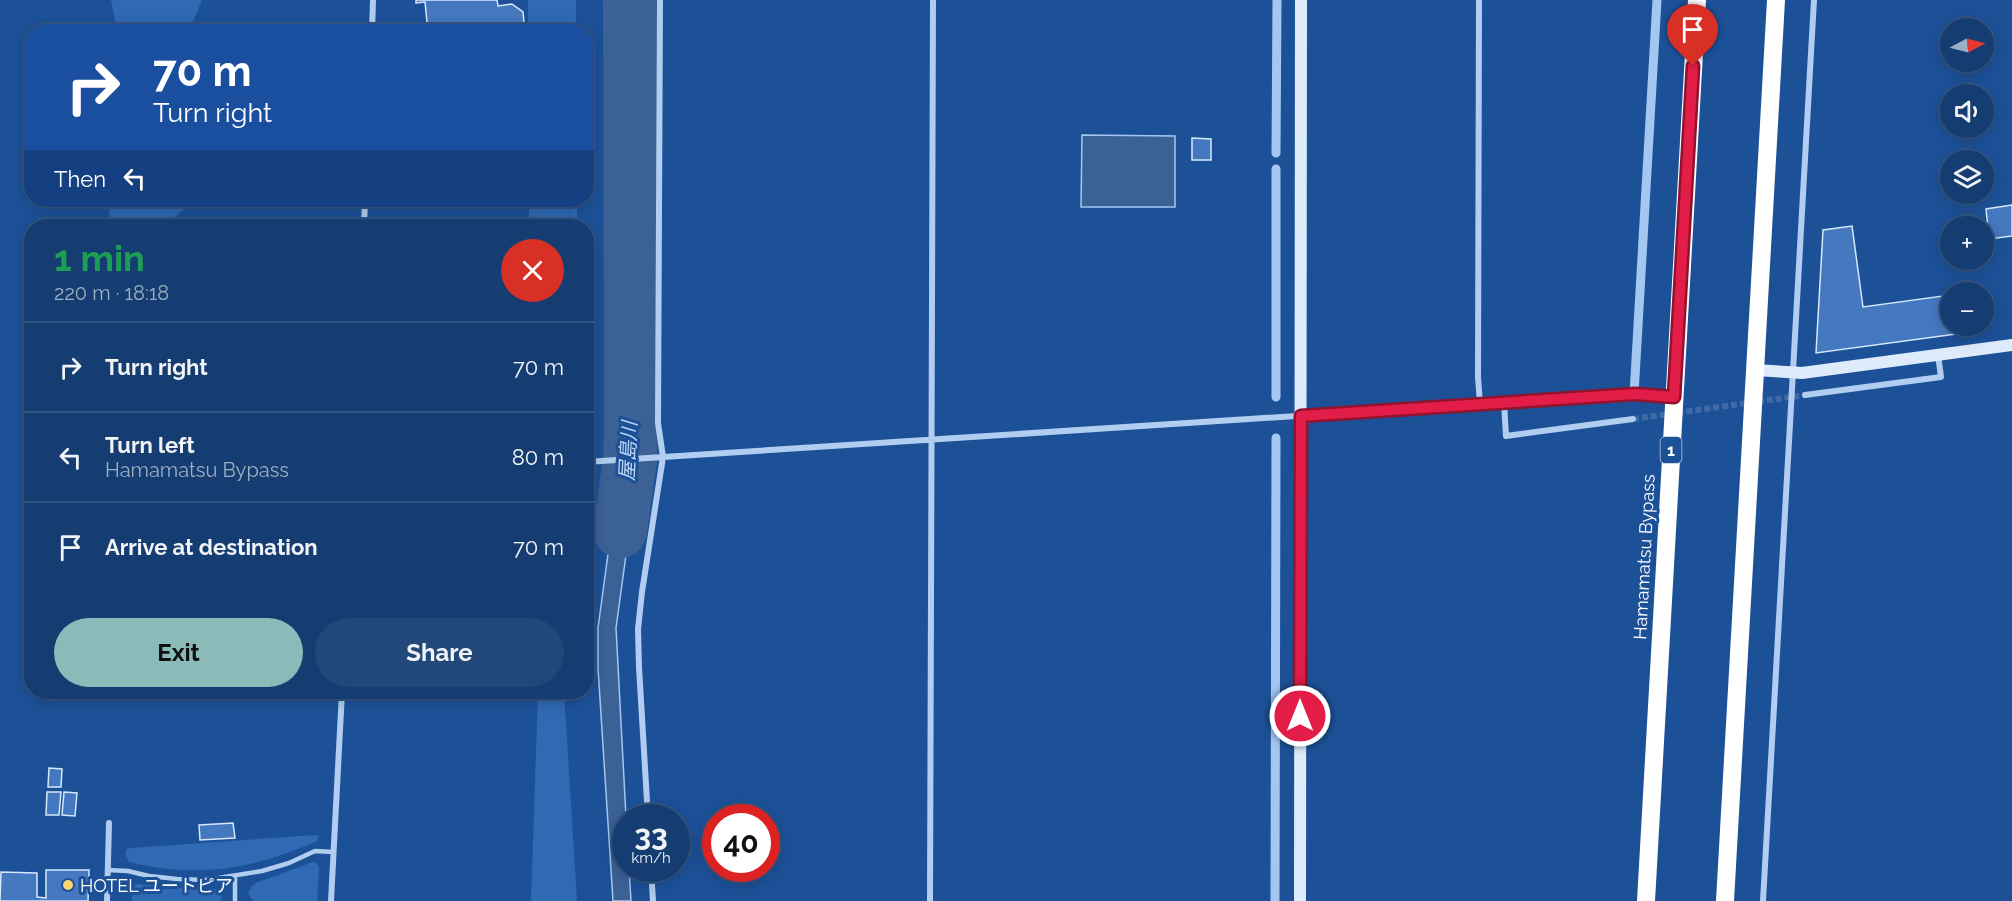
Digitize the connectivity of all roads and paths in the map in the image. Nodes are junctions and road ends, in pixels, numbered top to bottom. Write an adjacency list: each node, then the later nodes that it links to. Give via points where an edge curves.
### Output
1 (374, 0): 9 (street)
2 (660, 0): 21 (street, via 658,423)
3 (933, 0): 20 (street)
4 (1301, 0): 18 (street)
5 (1479, 0): 17 (street)
6 (1697, 0): 15 (highway, Hamamatsu Bypass / 1)
7 (1776, 0): 12 (highway)
8 (1814, 0): 13 (street)
9 (372, 24)
10 (2012, 345): 11 (street)
11 (1938, 355): 13 (street); 14 (street, via 1941,377)
12 (1755, 370): 13 (street); 37 (highway)
13 (1793, 372): 38 (street)
14 (1805, 395)
15 (1674, 397): 16 (street, via 1635,394); 36 (highway, Hamamatsu Bypass / 1)
16 (1504, 403): 17 (street); 19 (street, via 1506,436)
17 (1480, 404): 18 (street)
18 (1301, 416): 20 (street); 35 (street)
19 (1633, 419)
20 (931, 439): 21 (street); 34 (street)
21 (663, 457): 22 (street); 24 (street, via 638,629)
22 (594, 461)
23 (342, 699): 26 (street)
24 (647, 804)
25 (109, 823): 27 (street)
26 (333, 852): 28 (lane, via 315,851 272,869); 32 (street)
27 (107, 870): 28 (lane, via 177,879); 30 (street)
28 (235, 877): 31 (lane)
29 (652, 882): 33 (street)
30 (107, 901)
31 (235, 901)
32 (331, 901)
33 (653, 901)
34 (930, 901)
35 (1300, 901)
36 (1646, 901)
37 (1725, 901)
38 (1763, 901)

